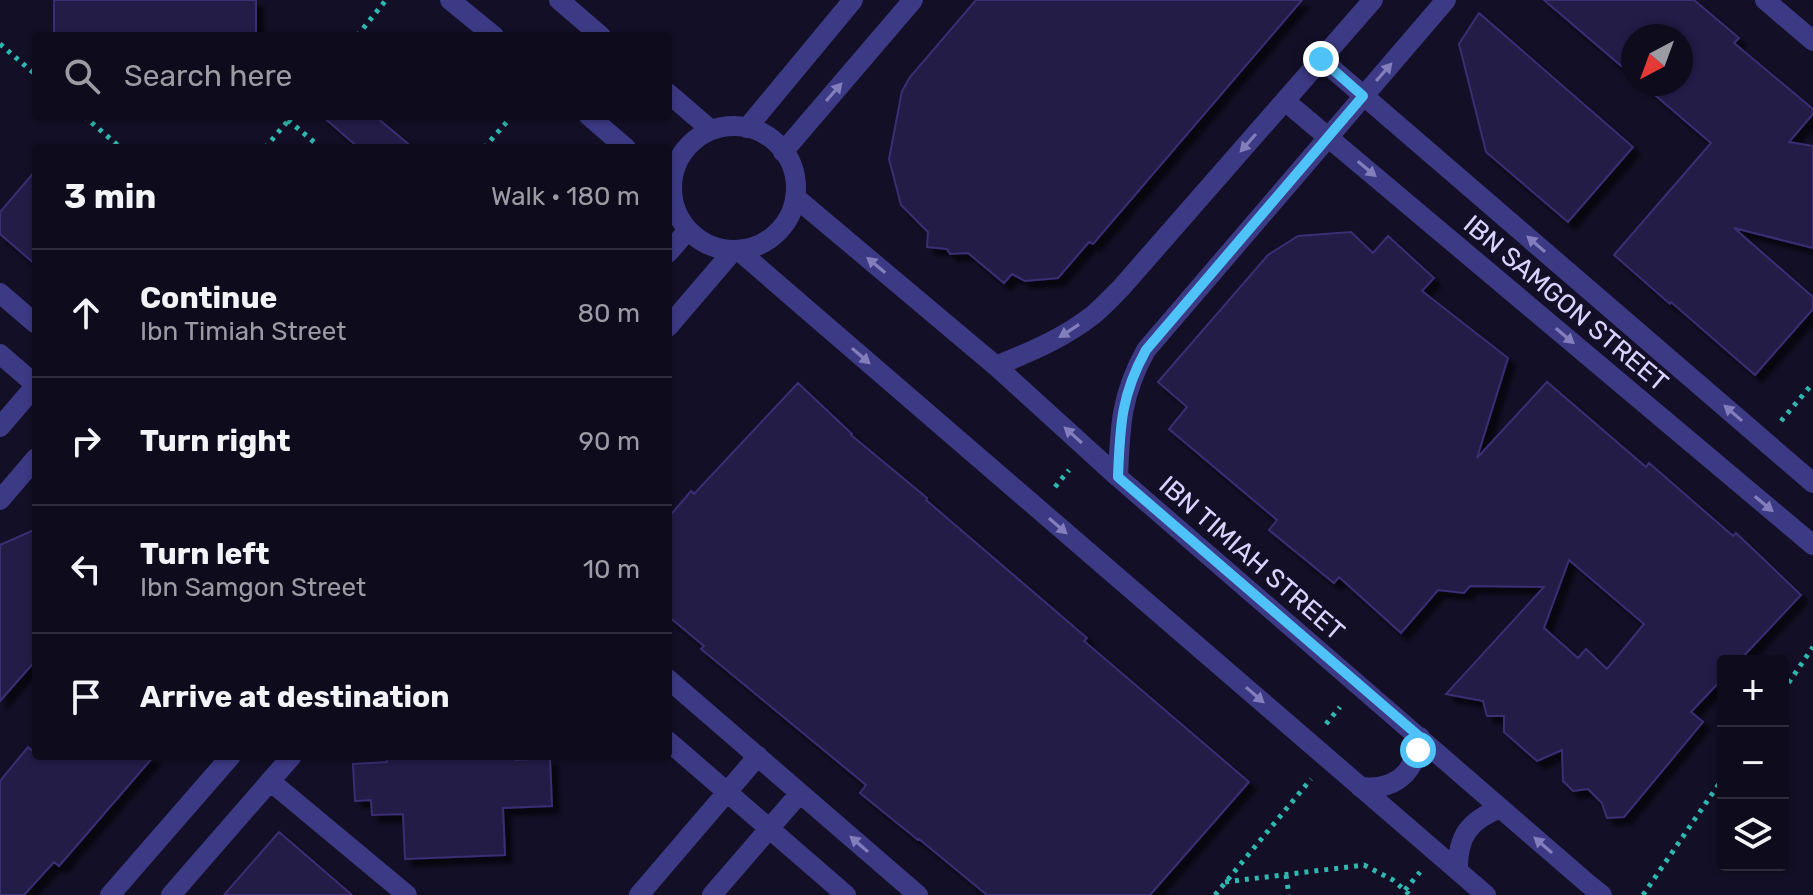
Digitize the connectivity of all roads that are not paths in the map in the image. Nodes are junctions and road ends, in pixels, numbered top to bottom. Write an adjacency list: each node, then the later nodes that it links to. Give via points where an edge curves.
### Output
1 (450, 0): 8 (street)
2 (559, 0): 9 (street)
3 (853, 0): 16 (street)
4 (913, 0): 20 (street, one-way to 4)
5 (1373, 0): 11 (street)
6 (1446, 0): 13 (street, one-way to 6)
7 (1765, 0): 10 (street)
8 (489, 32)
9 (596, 32)
10 (1813, 41)
11 (1321, 59): 13 (street, IBN SAMGON STREET); 14 (street)
12 (672, 96): 17 (street)
13 (1363, 96): 18 (street); 37 (street, IBN SAMGON STREET, one-way to 13)
14 (1285, 101): 18 (street, IBN SAMGON STREET); 31 (street, one-way to 31, via 1095,313 1067,333)
15 (594, 120): 19 (street)
16 (747, 128): 17 (street); 20 (street)
17 (711, 130): 21 (street, via 688,147)
18 (1328, 136): 36 (street, via 1146,350 1122,410); 39 (street, IBN SAMGON STREET, one-way to 39)
19 (621, 144)
20 (783, 152): 23 (street, via 794,175)
21 (672, 179)
22 (672, 194): 24 (street)
23 (795, 197): 26 (street, via 770,239); 31 (street, IBN TIMIAH STREET, one-way to 23)
24 (688, 230): 25 (street); 26 (street, via 709,245)
25 (672, 248)
26 (736, 250): 29 (street); 47 (street, one-way to 47)
27 (0, 293): 28 (street)
28 (32, 321)
29 (672, 322)
30 (0, 354): 32 (street)
31 (996, 366): 36 (street, IBN TIMIAH STREET, one-way to 31)
32 (32, 382)
33 (32, 390): 34 (street)
34 (0, 427)
35 (32, 463): 38 (street)
36 (1118, 477): 41 (street, IBN TIMIAH STREET)
37 (1813, 483)
38 (0, 500)
39 (1813, 545)
40 (672, 682): 43 (street)
41 (1420, 737): 47 (street, via 1407,773 1385,786); 50 (street, IBN TIMIAH STREET)
42 (672, 744): 48 (street)
43 (758, 756): 48 (street); 49 (street)
44 (228, 760): 54 (street)
45 (288, 760): 46 (street)
46 (270, 781): 53 (street); 55 (street)
47 (1360, 787): 52 (street)
48 (727, 792): 51 (street); 56 (street)
49 (800, 793): 51 (street); 59 (street, one-way to 49)
50 (1501, 808): 52 (street, via 1467,831); 61 (street, IBN TIMIAH STREET, one-way to 50)
51 (769, 828): 57 (street); 58 (street)
52 (1458, 871): 60 (street)
53 (403, 894)
54 (110, 895)
55 (171, 895)
56 (639, 895)
57 (712, 895)
58 (846, 895)
59 (918, 895)
60 (1486, 895)
61 (1602, 895)

